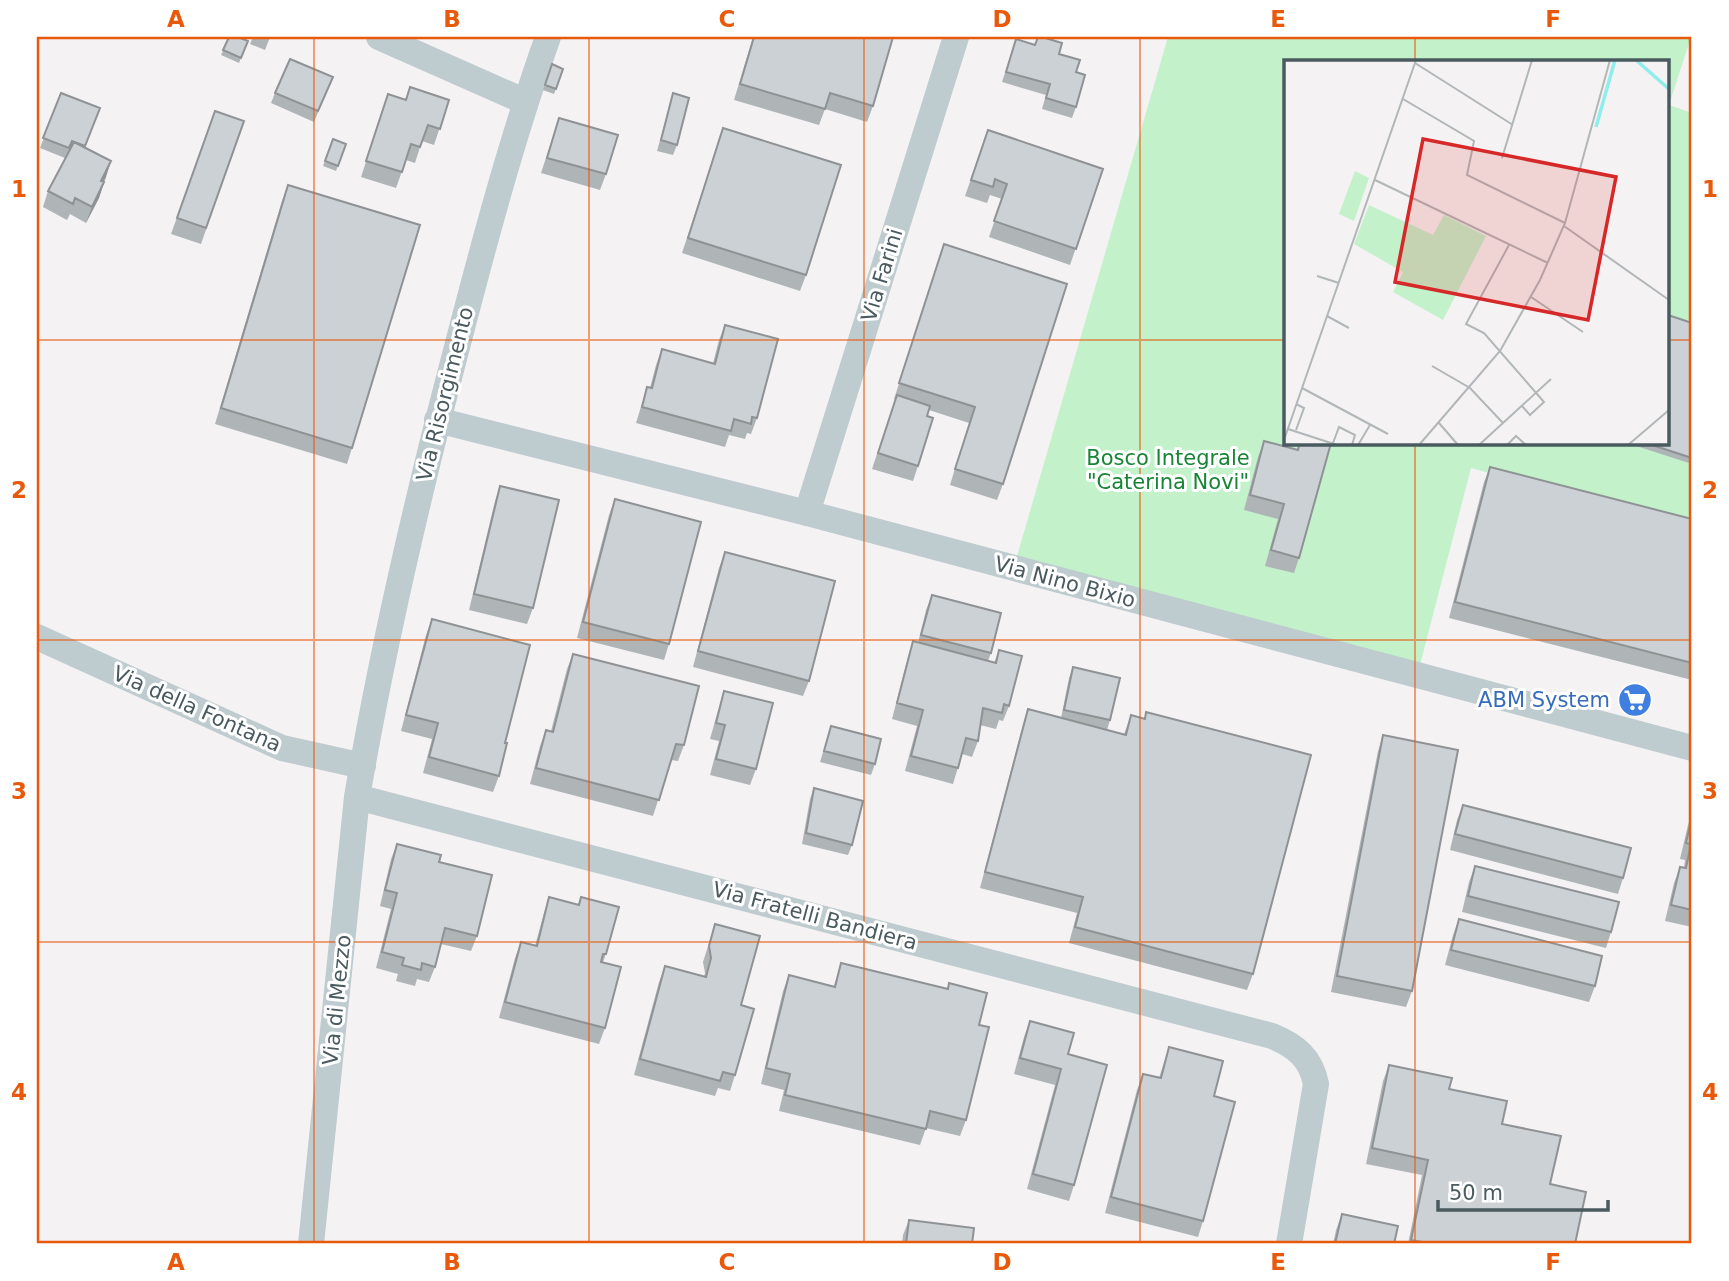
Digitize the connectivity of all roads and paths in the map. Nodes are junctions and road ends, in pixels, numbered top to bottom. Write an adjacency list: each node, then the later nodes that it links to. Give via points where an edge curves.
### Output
1 (379, 37): 4 (street)
2 (548, 37): 4 (street, Via Risorgimento)
3 (956, 37): 6 (street, Via Farini)
4 (526, 102): 5 (street, Via Risorgimento)
5 (437, 420): 6 (street, Via Nino Bixio); 9 (street, Via Risorgimento)
6 (807, 513): 8 (street, Via Nino Bixio)
7 (37, 638): 9 (street, Via della Fontana, via 282,748)
8 (1692, 748)
9 (363, 761): 10 (street, Via di Mezzo)
10 (357, 797): 11 (street, Via di Mezzo); 12 (street, Via Fratelli Bandiera, via 1272,1036 1310,1062 1316,1084)
11 (311, 1244)
12 (1289, 1244)

